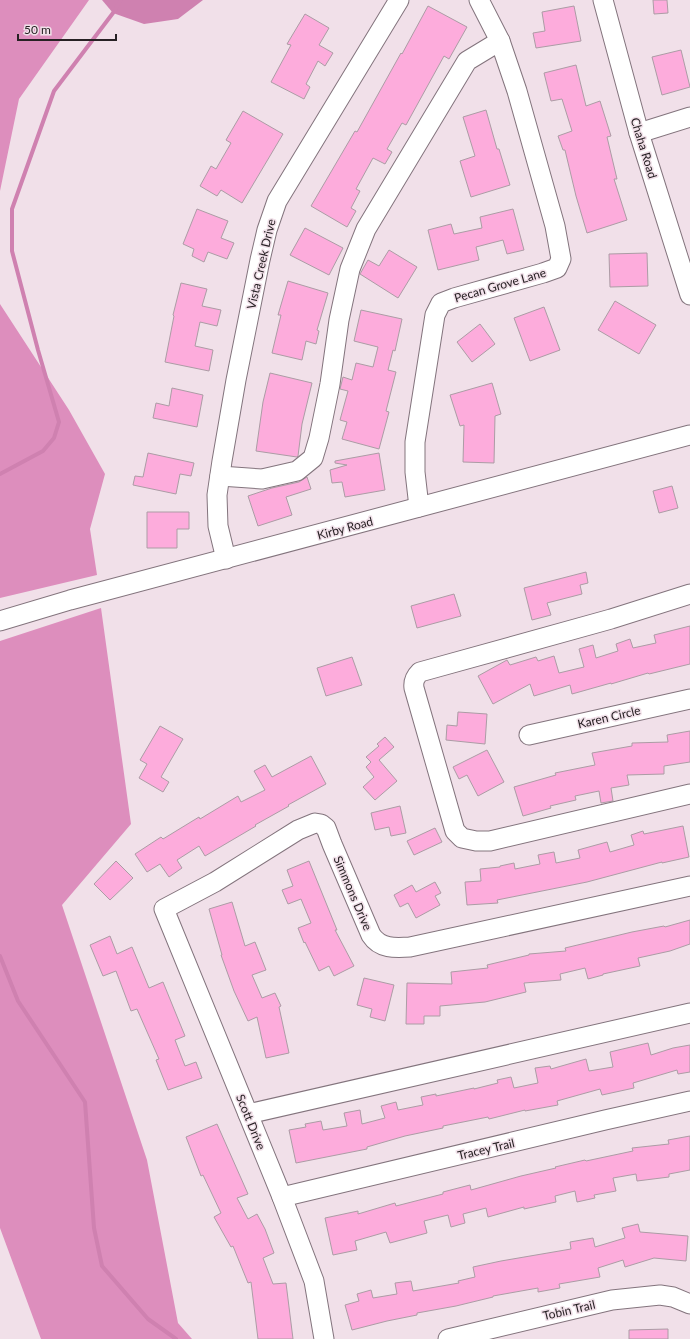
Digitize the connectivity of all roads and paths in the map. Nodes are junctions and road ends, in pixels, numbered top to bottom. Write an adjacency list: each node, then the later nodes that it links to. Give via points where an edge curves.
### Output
1 (398, 0): 9 (street, Vista Creek Drive, via 277,201 260,260)
2 (480, 0): 4 (street, Pecan Grove Lane)
3 (603, 0): 6 (street, Chaha Road)
4 (500, 41): 9 (street, via 466,61 366,229 350,269 320,438 314,458 297,471 262,479); 10 (street, Pecan Grove Lane, via 517,91 555,226 561,258 557,268 441,303 436,315 415,442)
5 (690, 117): 6 (street)
6 (638, 133): 7 (street, Chaha Road)
7 (690, 296)
8 (690, 435): 10 (street, Kirby Road)
9 (220, 476): 11 (street, Vista Creek Drive, via 217,495 218,526)
10 (419, 508): 11 (street, Kirby Road)
11 (226, 559): 13 (street, Kirby Road)
12 (690, 594): 16 (street, via 611,620 420,672 414,682 455,831 462,838 490,841)
13 (0, 621)
14 (690, 699): 15 (street, Karen Circle)
15 (529, 735)
16 (690, 794)
17 (690, 886): 18 (street, Simmons Drive, via 417,945 388,947 375,941 371,935 330,835 326,828 315,823 298,830 215,882)
18 (164, 909): 21 (street, Scott Drive)
19 (690, 1013): 21 (street)
20 (690, 1102): 22 (street, Tracey Trail)
21 (248, 1114): 22 (street, Scott Drive)
22 (282, 1197): 24 (street, Scott Drive, via 314,1281)
23 (690, 1304): 25 (street, Tobin Trail, via 660,1295 612,1300)
24 (324, 1339)
25 (448, 1339)

